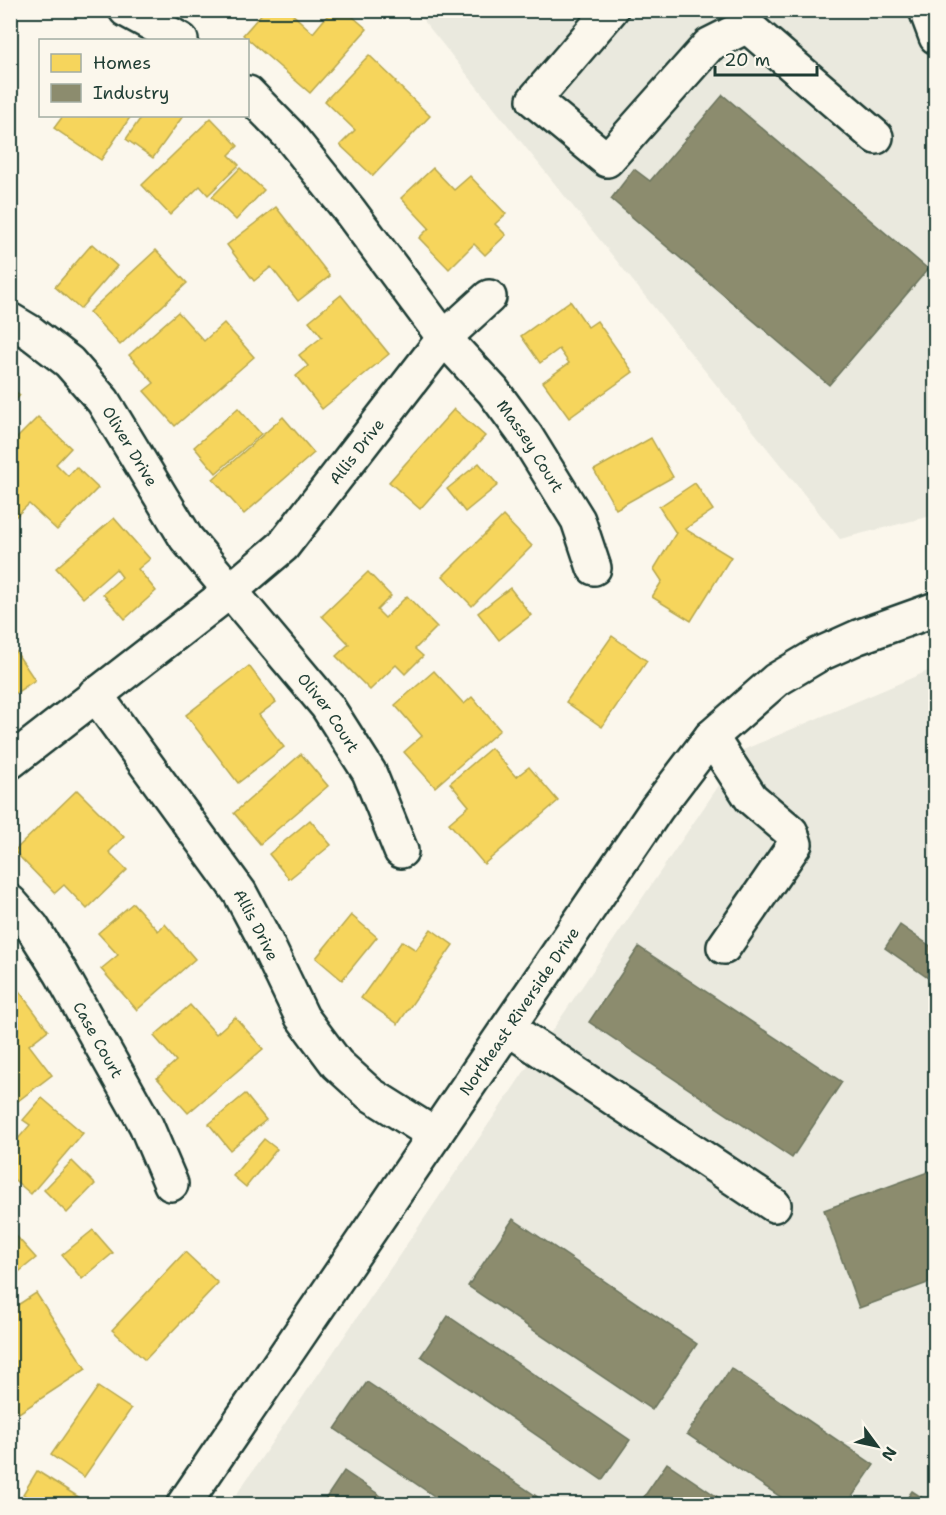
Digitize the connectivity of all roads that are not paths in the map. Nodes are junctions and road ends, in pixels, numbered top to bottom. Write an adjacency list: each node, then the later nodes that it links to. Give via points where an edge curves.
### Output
1 (126, 10): 6 (street)
2 (611, 10): 4 (street, via 534,100 607,160 709,45)
3 (926, 10): 5 (street)
4 (747, 18): 8 (street)
5 (936, 37)
6 (179, 39)
7 (249, 94): 11 (street, via 289,135 349,210)
8 (876, 137)
9 (489, 297): 11 (street, Allis Drive)
10 (10, 320): 13 (street, Oliver Drive, via 69,362 103,401 186,538)
11 (444, 338): 12 (street, Massey Court, via 526,436 578,520); 13 (street, Allis Drive, via 283,546)
12 (594, 568)
13 (230, 591): 15 (street, Allis Drive); 18 (street, Oliver Court, via 333,715 369,771)
14 (936, 609): 16 (street, Northeast Riverside Drive, via 818,654 776,680)
15 (95, 694): 17 (street, Allis Drive); 22 (street, Allis Drive, via 240,893 302,1017 337,1064 370,1094)
16 (711, 737): 20 (street, via 751,798 791,832 795,840); 21 (street, Northeast Riverside Drive, via 657,808)
17 (10, 762)
18 (401, 851)
19 (10, 902): 23 (street, Case Court, via 32,927 61,973 146,1125)
20 (724, 947)
21 (508, 1028): 22 (street, Northeast Riverside Drive); 24 (street)
22 (435, 1135): 25 (street, Northeast Riverside Drive)
23 (171, 1184)
24 (774, 1205)
25 (184, 1504)

